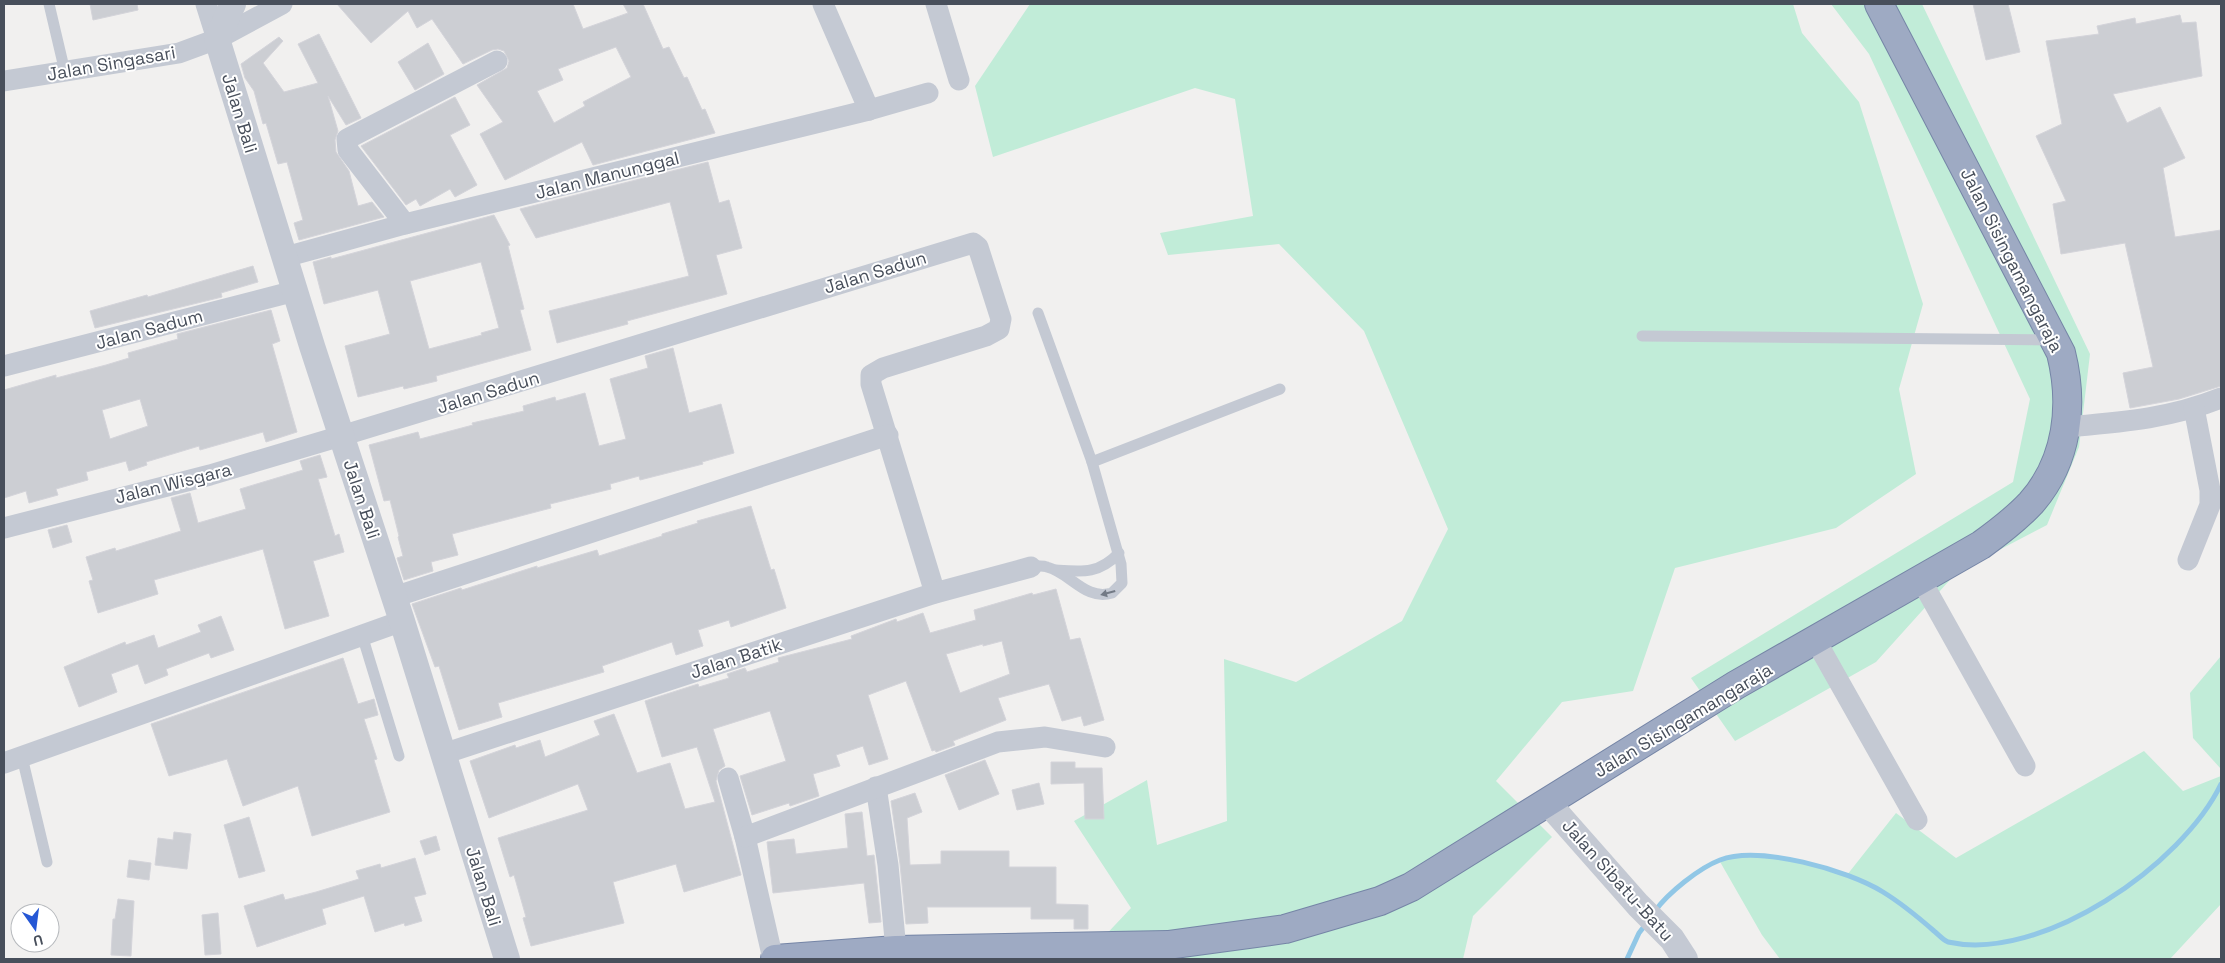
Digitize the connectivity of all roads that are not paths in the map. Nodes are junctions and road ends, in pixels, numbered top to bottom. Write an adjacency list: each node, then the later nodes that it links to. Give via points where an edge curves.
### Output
1 (49, 4): 10 (lane)
2 (206, 4): 8 (street)
3 (233, 4): 8 (street)
4 (282, 4): 8 (street, Jalan Singasari)
5 (824, 4): 14 (street)
6 (936, 4): 11 (street)
7 (1879, 4): 20 (highway, Jalan Sisingamangaraja)
8 (217, 40): 10 (street, Jalan Singasari, via 167,56); 16 (street, Jalan Bali)
9 (497, 61): 15 (street, via 347,139 348,150)
10 (65, 72): 12 (street, Jalan Singasari)
11 (959, 80)
12 (4, 81)
13 (928, 93): 14 (street, Jalan Manunggal)
14 (869, 110): 15 (street, Jalan Manunggal)
15 (406, 224): 16 (street, Jalan Manunggal)
16 (285, 257): 17 (street, Jalan Bali)
17 (295, 291): 21 (street, Jalan Sadum); 27 (street, Jalan Bali)
18 (1038, 312): 28 (lane)
19 (1642, 336): 20 (lane)
20 (2055, 340): 25 (highway, Jalan Sisingamangaraja, via 2061,353 2069,398)
21 (4, 366)
22 (1280, 389): 28 (lane)
23 (2221, 398): 24 (street)
24 (2194, 408): 25 (street, via 2158,418); 31 (street, via 2210,505)
25 (2065, 426): 34 (highway, Jalan Sisingamangaraja, via 2058,458 2032,501 2011,523 1981,545)
26 (888, 435): 27 (street, Jalan Sadun, via 871,375 883,368 999,329 1001,319 978,247 973,243); 35 (street, Jalan Sadun); 36 (street)
27 (341, 436): 29 (street, Jalan Wisgara, via 210,475); 36 (street, Jalan Bali)
28 (1092, 462): 30 (lane)
29 (4, 528)
30 (1118, 553): 33 (lane, via 1097,569); 33 (lane, one-way to 33, via 1122,582 1117,590 1104,595 1088,592)
31 (2188, 560)
32 (1031, 567): 33 (lane); 35 (street, Jalan Batik)
33 (1055, 570)
34 (1921, 580): 39 (highway, Jalan Sisingamangaraja); 44 (street)
35 (935, 593): 41 (street, Jalan Batik)
36 (394, 597): 37 (street, Jalan Bali)
37 (402, 621): 38 (street); 41 (street, Jalan Bali)
38 (362, 635): 42 (lane); 43 (street)
39 (1816, 641): 47 (highway, Jalan Sisingamangaraja, via 1736,685); 48 (street)
40 (1105, 747): 46 (street, via 1045,737 1018,738 998,742)
41 (443, 754): 53 (street, Jalan Bali)
42 (399, 756)
43 (13, 760): 50 (lane)
44 (2025, 766)
45 (728, 778): 49 (street)
46 (876, 787): 49 (street); 52 (street)
47 (1548, 803): 51 (street, Jalan Sibatu-Batu); 52 (highway, Jalan Sisingamangaraja, via 1411,887 1380,901 1286,929 1168,945)
48 (1917, 820)
49 (745, 837): 54 (street)
50 (48, 862)
51 (1679, 949)
52 (896, 950): 54 (highway, Jalan Sisingamangaraja)
53 (507, 959)
54 (774, 959)

